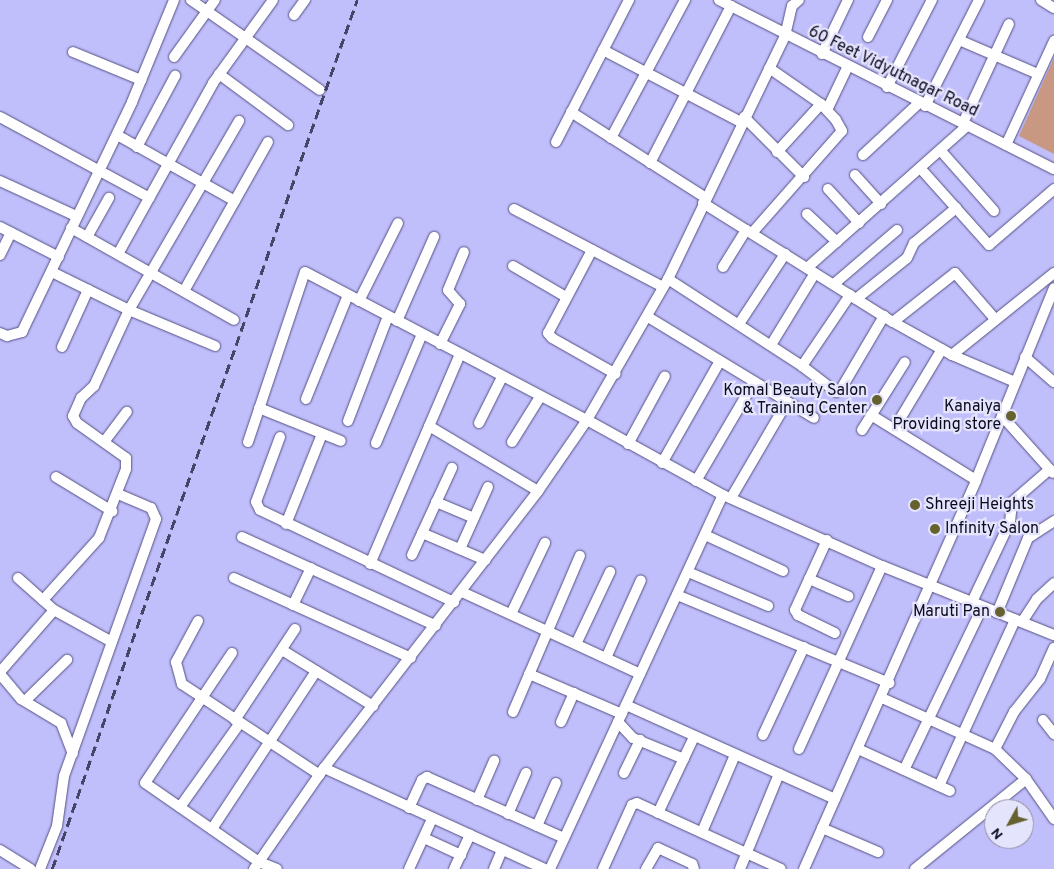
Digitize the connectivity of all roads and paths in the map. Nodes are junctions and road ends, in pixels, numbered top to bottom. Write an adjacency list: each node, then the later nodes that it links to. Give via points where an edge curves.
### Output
1 (174, 0): 36 (street)
2 (191, 0): 17 (street)
3 (215, 0): 17 (street)
4 (273, 0): 22 (street)
5 (305, 0): 18 (street)
6 (628, 0): 25 (street)
7 (685, 0): 32 (street)
8 (719, 0): 15 (street, 60 Feet Vidyutnagar Road)
9 (848, 0): 27 (street)
10 (886, 0): 21 (street)
11 (932, 0): 37 (street)
12 (979, 0): 23 (street)
13 (1041, 0): 16 (street)
14 (794, 2): 20 (street)
15 (731, 6): 20 (street, 60 Feet Vidyutnagar Road); 39 (street)
16 (1054, 8)
17 (207, 11): 22 (street); 29 (street)
18 (294, 15)
19 (1010, 24): 28 (street)
20 (785, 36): 27 (street, 60 Feet Vidyutnagar Road); 31 (street)
21 (868, 37)
22 (246, 38): 33 (street); 38 (street)
23 (960, 40): 28 (street); 40 (street)
24 (1054, 41): 34 (street)
25 (603, 50): 32 (street); 42 (street)
26 (73, 52): 36 (street)
27 (822, 54): 30 (street, 60 Feet Vidyutnagar Road)
28 (994, 55): 34 (street); 46 (street)
29 (174, 57)
30 (848, 66): 37 (street, 60 Feet Vidyutnagar Road); 41 (street)
31 (769, 68): 41 (street); 44 (street)
32 (646, 73): 39 (street); 49 (street)
33 (219, 74): 47 (street); 58 (street)
34 (1038, 74): 52 (street)
35 (175, 76): 53 (street)
36 (141, 80): 48 (street)
37 (887, 86): 40 (street, 60 Feet Vidyutnagar Road)
38 (320, 90)
39 (686, 94): 44 (street); 57 (street)
40 (922, 105): 46 (street, 60 Feet Vidyutnagar Road); 56 (street)
41 (824, 107): 55 (street); 63 (street, via 840,124 841,135)
42 (571, 112): 49 (street); 51 (street)
43 (0, 116): 59 (street)
44 (742, 120): 55 (street); 70 (street)
45 (239, 121): 65 (street)
46 (965, 124): 52 (street, 60 Feet Vidyutnagar Road); 54 (street)
47 (288, 126)
48 (116, 135): 53 (street); 59 (street)
49 (612, 138): 57 (street)
50 (268, 142): 71 (street)
51 (556, 142)
52 (1006, 144): 61 (street, 60 Feet Vidyutnagar Road)
53 (137, 147): 58 (street)
54 (941, 151): 60 (street); 75 (street)
55 (777, 152): 63 (street)
56 (863, 155)
57 (650, 163): 70 (street)
58 (169, 165): 65 (street); 69 (street)
59 (101, 169): 69 (street); 77 (street)
60 (921, 169): 72 (street); 73 (street)
61 (1054, 169)
62 (855, 175): 72 (street)
63 (804, 177): 84 (street)
64 (0, 181): 77 (street)
65 (202, 183): 71 (street); 98 (street)
66 (828, 188): 79 (street)
67 (1054, 189): 73 (street, via 989,244)
68 (109, 198): 85 (street)
69 (150, 198): 90 (street)
70 (704, 201): 84 (street); 100 (street)
71 (235, 202): 104 (street)
72 (881, 204): 79 (street)
73 (956, 208): 107 (street, via 914,243 907,258)
74 (514, 209): 88 (street)
75 (994, 210)
76 (807, 214): 87 (street)
77 (76, 216): 81 (street)
78 (398, 223): 108 (street)
79 (859, 223): 87 (street)
80 (0, 227): 83 (street)
81 (70, 228): 85 (street); 93 (street)
82 (897, 230): 101 (street)
83 (11, 232): 92 (street); 93 (street)
84 (749, 232): 91 (street); 95 (street)
85 (86, 237): 90 (street)
86 (434, 237): 111 (street)
87 (837, 242): 96 (street)
88 (592, 250): 100 (street); 106 (street)
89 (464, 252): 118 (street, via 448,290 460,304)
90 (118, 254): 98 (street)
91 (785, 254): 96 (street); 115 (street)
92 (0, 255)
93 (59, 257): 97 (street)
94 (513, 266): 106 (street)
95 (723, 266)
96 (811, 270): 101 (street); 119 (street)
97 (52, 272): 103 (street); 116 (street, via 22,332 7,336)
98 (151, 273): 104 (street); 109 (street)
99 (1054, 273): 113 (street)
100 (665, 283): 110 (street); 115 (street)
101 (834, 284): 107 (street)
102 (1054, 288): 125 (street)
103 (88, 290): 109 (street); 120 (street)
104 (184, 292): 114 (street)
105 (348, 295): 108 (street); 136 (street); 138 (street, via 305,272)
106 (566, 297): 129 (street, via 548,328 549,336)
107 (853, 297): 112 (street); 128 (street)
108 (360, 301): 111 (street)
109 (129, 310): 121 (street); 152 (street, via 94,386 81,398 73,416 77,423)
110 (648, 317): 126 (street); 129 (street)
111 (393, 318): 117 (street); 144 (street)
112 (889, 319): 113 (street, via 955,273); 122 (street); 128 (street, via 838,391 833,391)
113 (995, 319): 124 (street)
114 (234, 320)
115 (739, 324): 119 (street)
116 (0, 333)
117 (422, 334): 118 (street); 155 (street)
118 (440, 344): 123 (street)
119 (771, 345): 128 (street)
120 (62, 346)
121 (214, 346)
122 (942, 349): 124 (street); 147 (street)
123 (460, 354): 131 (street); 146 (street)
124 (952, 355): 133 (street)
125 (1026, 357): 133 (street); 134 (street)
126 (720, 361): 132 (street); 157 (street)
127 (905, 362): 140 (street)
128 (802, 366)
129 (616, 374): 143 (street)
130 (665, 376): 156 (street)
131 (502, 377): 135 (street); 145 (street)
132 (754, 382): 137 (street); 162 (street)
133 (1015, 382): 141 (street)
134 (1054, 382)
135 (540, 397): 143 (street); 154 (street)
136 (306, 398)
137 (787, 402): 142 (street); 166 (street)
138 (259, 408): 149 (street); 153 (street)
139 (127, 412): 152 (street)
140 (872, 415): 147 (street); 148 (street)
141 (1002, 416): 159 (street); 161 (street)
142 (814, 418)
143 (587, 420): 156 (street); 164 (street)
144 (348, 421)
145 (479, 423)
146 (429, 426): 164 (street); 181 (street)
147 (894, 429): 161 (street)
148 (862, 430)
149 (322, 434): 151 (street); 171 (street)
150 (280, 437): 171 (street, via 256,504 260,510)
151 (341, 441)
152 (104, 442): 165 (street, via 126,458)
153 (248, 442)
154 (512, 442)
155 (376, 443)
156 (628, 444): 157 (street)
157 (662, 462): 162 (street)
158 (452, 468): 167 (street)
159 (1052, 472): 198 (street, via 1012,502 1010,522)
160 (56, 477): 168 (street)
161 (976, 480): 192 (street)
162 (696, 481): 166 (street)
163 (488, 487): 169 (street)
164 (538, 491): 180 (street)
165 (118, 494): 168 (street); 212 (street, via 151,508 156,519)
166 (727, 497): 173 (street); 175 (street)
167 (436, 502): 169 (street); 172 (street)
168 (112, 511): 196 (street, via 90,552)
169 (474, 518): 177 (street)
170 (1054, 520): 203 (street, via 1028,538)
171 (286, 524): 181 (street)
172 (422, 533): 177 (street); 178 (street)
173 (705, 535): 184 (street); 186 (street)
174 (242, 537): 183 (street)
175 (827, 540): 182 (street); 189 (street)
176 (546, 543): 204 (street)
177 (460, 549): 180 (street)
178 (412, 555)
179 (580, 556): 209 (street)
180 (485, 560): 193 (street)
181 (370, 564): 197 (street)
182 (882, 566): 192 (street); 221 (street)
183 (311, 568): 199 (street); 207 (street)
184 (783, 571)
185 (610, 572): 213 (street)
186 (688, 572): 194 (street); 200 (street)
187 (18, 578): 196 (street)
188 (234, 578): 199 (street)
189 (809, 579): 195 (street); 210 (street, via 796,613)
190 (641, 580): 219 (street)
191 (1054, 583): 206 (street)
192 (930, 586): 198 (street); 226 (street)
193 (462, 592): 197 (street); 204 (street)
194 (677, 595): 214 (street); 225 (street)
195 (848, 596)
196 (43, 600): 202 (street)
197 (454, 602): 207 (street)
198 (971, 604): 201 (street)
199 (293, 605): 218 (street)
200 (768, 606)
201 (982, 608): 203 (street); 234 (street)
202 (54, 610): 212 (street); 223 (street)
203 (996, 613): 206 (street)
204 (511, 614): 209 (street)
205 (198, 621): 228 (street, via 176,662 176,670 182,684)
206 (1018, 621): 211 (street); 240 (street)
207 (436, 626): 218 (street)
208 (296, 629): 216 (street)
209 (548, 631): 213 (street); 224 (street)
210 (835, 633)
211 (1054, 636)
212 (112, 642): 247 (street)
213 (576, 644): 219 (street)
214 (804, 647): 221 (street); 239 (street)
215 (1054, 648): 245 (street, via 1040,679 1014,712)
216 (282, 650): 222 (street); 236 (street)
217 (232, 653): 228 (street)
218 (411, 658): 231 (street)
219 (606, 658): 225 (street)
220 (67, 660): 230 (street)
221 (839, 662): 226 (street); 246 (street)
222 (316, 671): 231 (street); 243 (street)
223 (0, 673): 230 (street)
224 (529, 674): 227 (street); 232 (street)
225 (640, 674): 233 (street)
226 (889, 683): 229 (street)
227 (574, 693): 233 (street); 237 (street)
228 (200, 698): 236 (street); 262 (street, via 145,780 147,786)
229 (882, 698): 234 (street); 244 (street)
230 (25, 701): 247 (street, via 61,723)
231 (373, 706): 252 (street)
232 (513, 712)
233 (622, 714): 241 (street); 242 (street); 274 (street)
234 (928, 719): 240 (street); 251 (street)
235 (1043, 720): 238 (street)
236 (238, 722): 243 (street); 262 (street)
237 (561, 722)
238 (1054, 734)
239 (763, 735)
240 (962, 735): 245 (street); 258 (street)
241 (694, 737): 248 (street); 249 (street)
242 (640, 740): 249 (street); 254 (street)
243 (268, 741): 252 (street); 270 (street)
244 (858, 749): 251 (street); 260 (street)
245 (994, 749): 256 (street)
246 (799, 750)
247 (73, 754): 282 (street, via 64,776 57,826)
248 (735, 755): 255 (street); 271 (street)
249 (684, 759): 264 (street)
250 (494, 761): 261 (street)
251 (904, 770): 258 (street)
252 (322, 772): 263 (street); 280 (street)
253 (526, 773): 265 (street)
254 (624, 773)
255 (779, 774): 260 (street); 278 (street)
256 (1026, 779): 267 (street); 295 (street)
257 (556, 783): 268 (street)
258 (939, 786): 259 (street)
259 (950, 791)
260 (835, 798): 269 (street)
261 (476, 800): 263 (street, via 424,778); 265 (street)
262 (180, 807): 270 (street)
263 (409, 808): 266 (street)
264 (658, 812): 271 (street); 289 (street, via 634,803)
265 (508, 814): 268 (street)
266 (432, 819): 272 (street); 273 (street)
267 (1054, 819)
268 (537, 826): 274 (street)
269 (822, 828): 277 (street); 294 (street)
270 (212, 829): 280 (street)
271 (702, 832): 278 (street)
272 (470, 835): 276 (street); 279 (street)
273 (424, 838): 279 (street); 284 (street)
274 (564, 838): 288 (street)
275 (0, 850): 281 (street)
276 (502, 850): 286 (street); 287 (street)
277 (878, 852)
278 (747, 853): 292 (street); 293 (street)
279 (461, 855): 285 (street)
280 (256, 865): 283 (street)
281 (30, 869)
282 (40, 869)
283 (276, 869)
284 (409, 869)
285 (454, 869)
286 (494, 869)
287 (545, 869)
288 (550, 869)
289 (603, 869)
290 (646, 869): 291 (street, via 658,848 692,864)
291 (694, 869)
292 (740, 869)
293 (781, 869)
294 (804, 869)
295 (915, 869)

